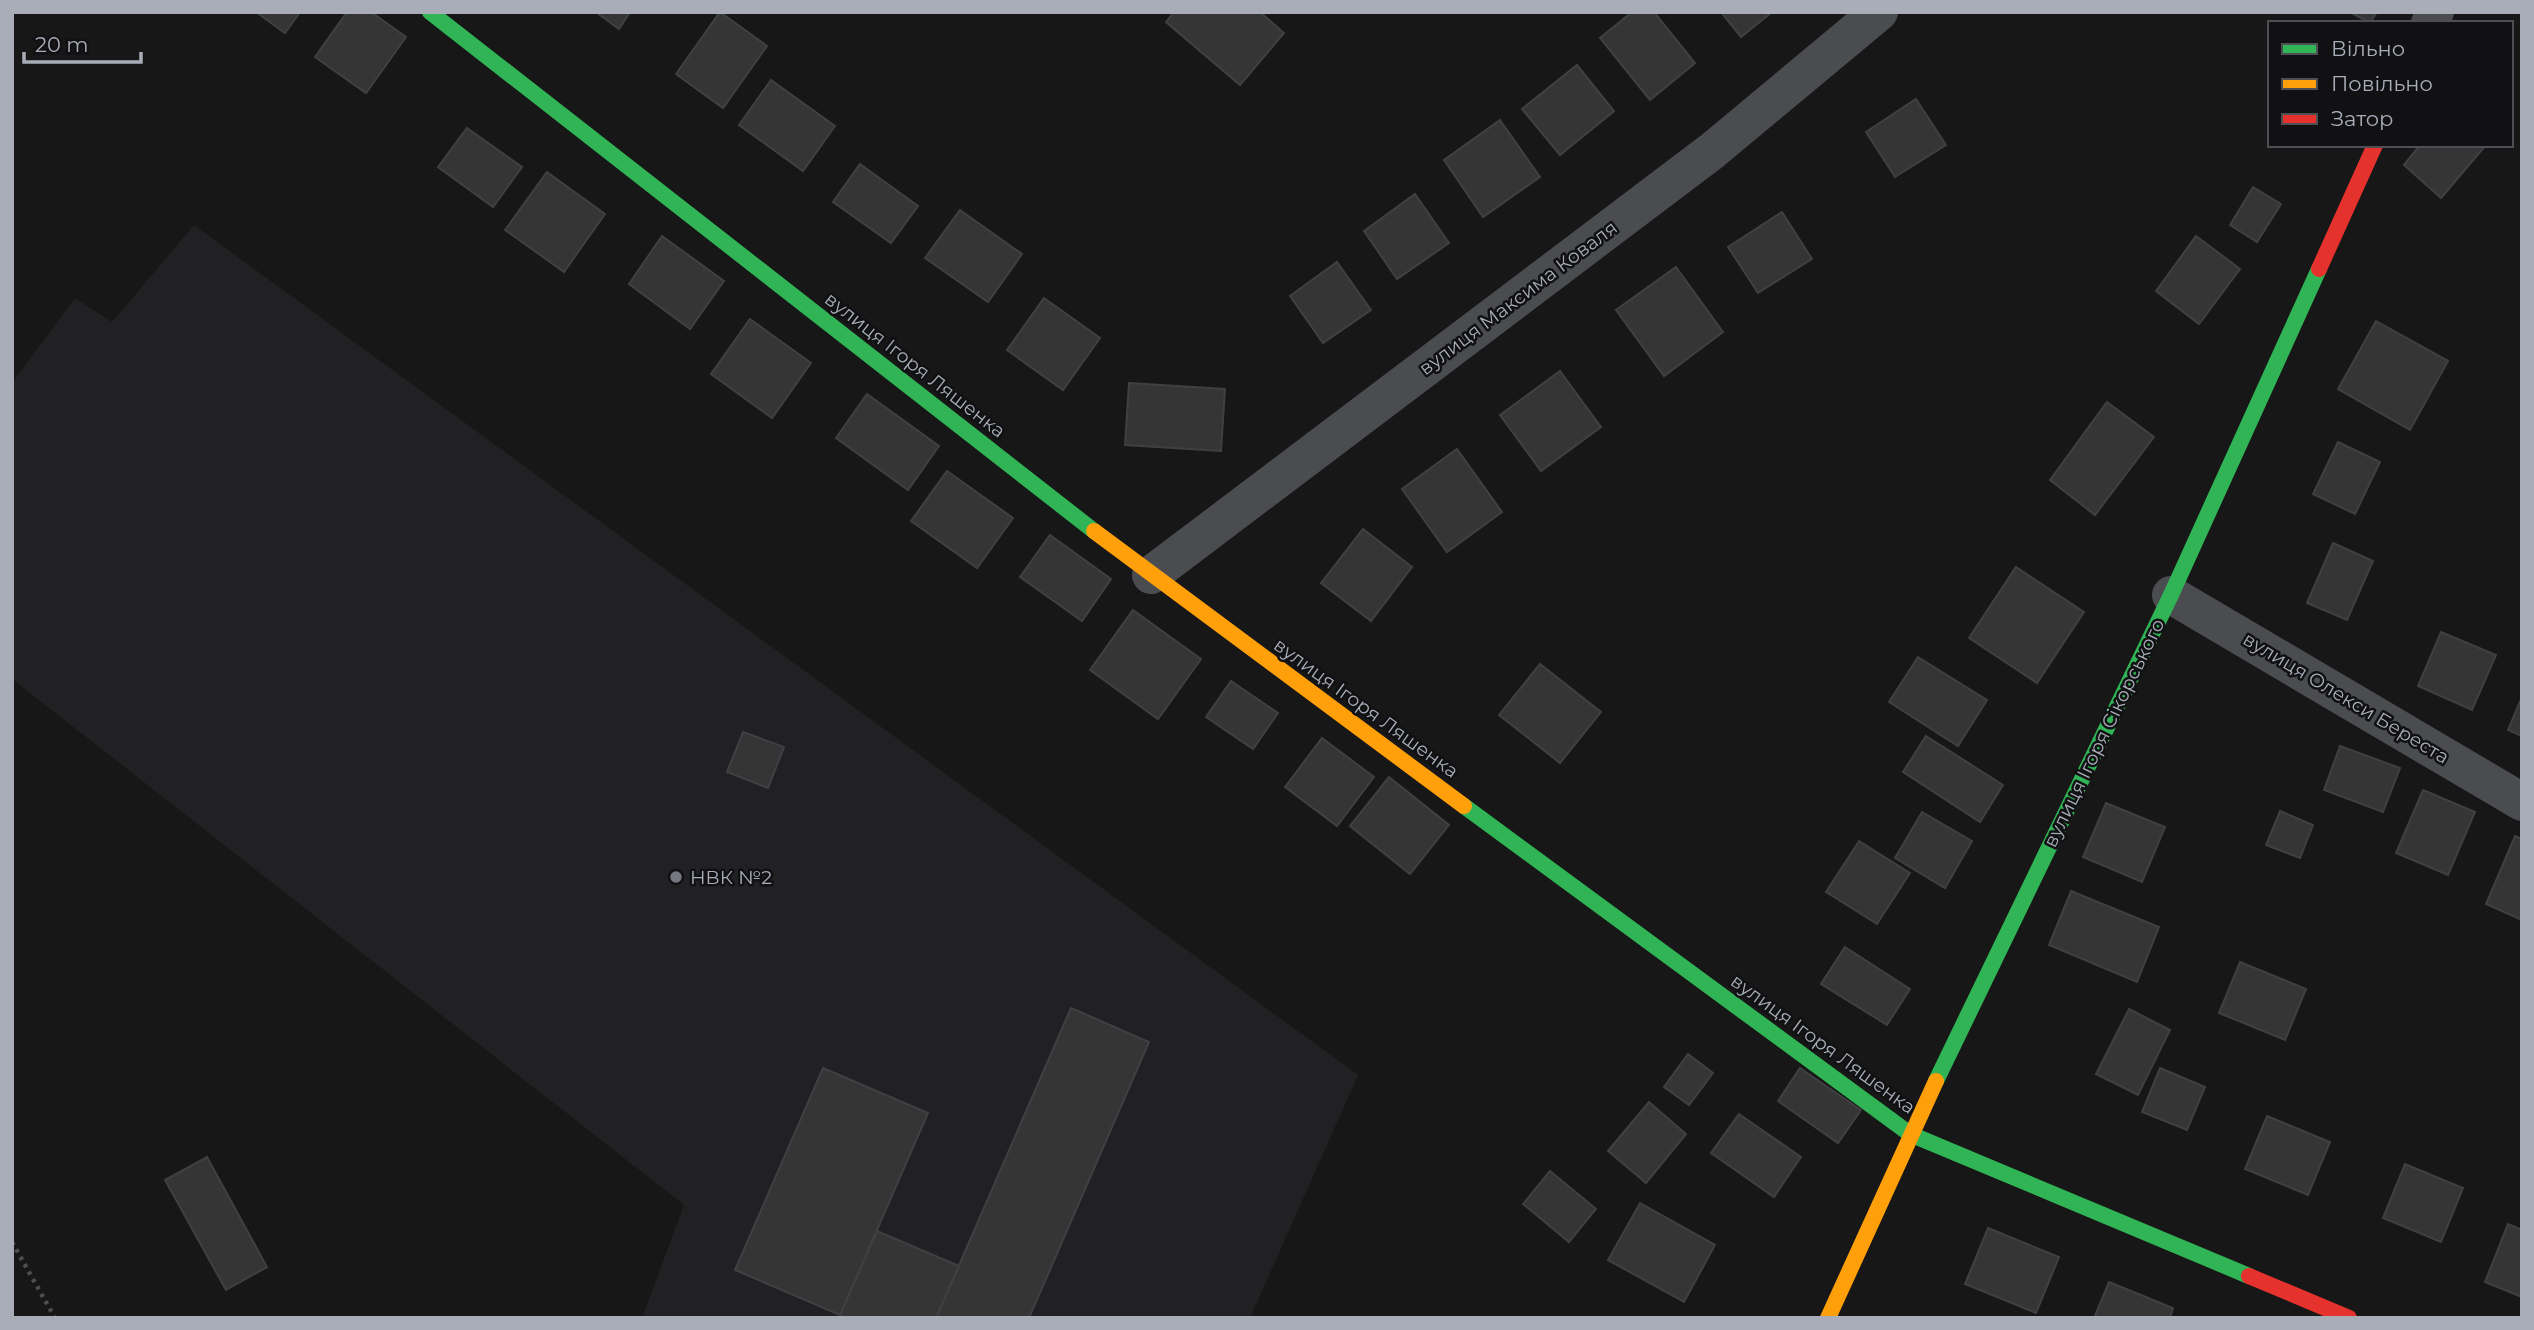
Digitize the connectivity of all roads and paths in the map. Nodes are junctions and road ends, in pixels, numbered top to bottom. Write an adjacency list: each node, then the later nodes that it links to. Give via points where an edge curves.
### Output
1 (430, 12): 4 (street, вулиця Ігоря Ляшенка)
2 (1878, 12): 4 (street, вулиця Максима Коваля, via 1712,151)
3 (2374, 147): 5 (street, вулиця Ігоря Сікорського)
4 (1151, 575): 7 (street, вулиця Ігоря Ляшенка)
5 (2171, 594): 6 (street, вулиця Олекси Береста); 7 (street, вулиця Ігоря Сікорського)
6 (2522, 802)
7 (1910, 1134): 10 (street, вулиця Ігоря Сікорського); 11 (street, вулиця Ігоря Ляшенка)
8 (12, 1242): 9 (path)
9 (55, 1318)
10 (1828, 1318)
11 (2349, 1318)

